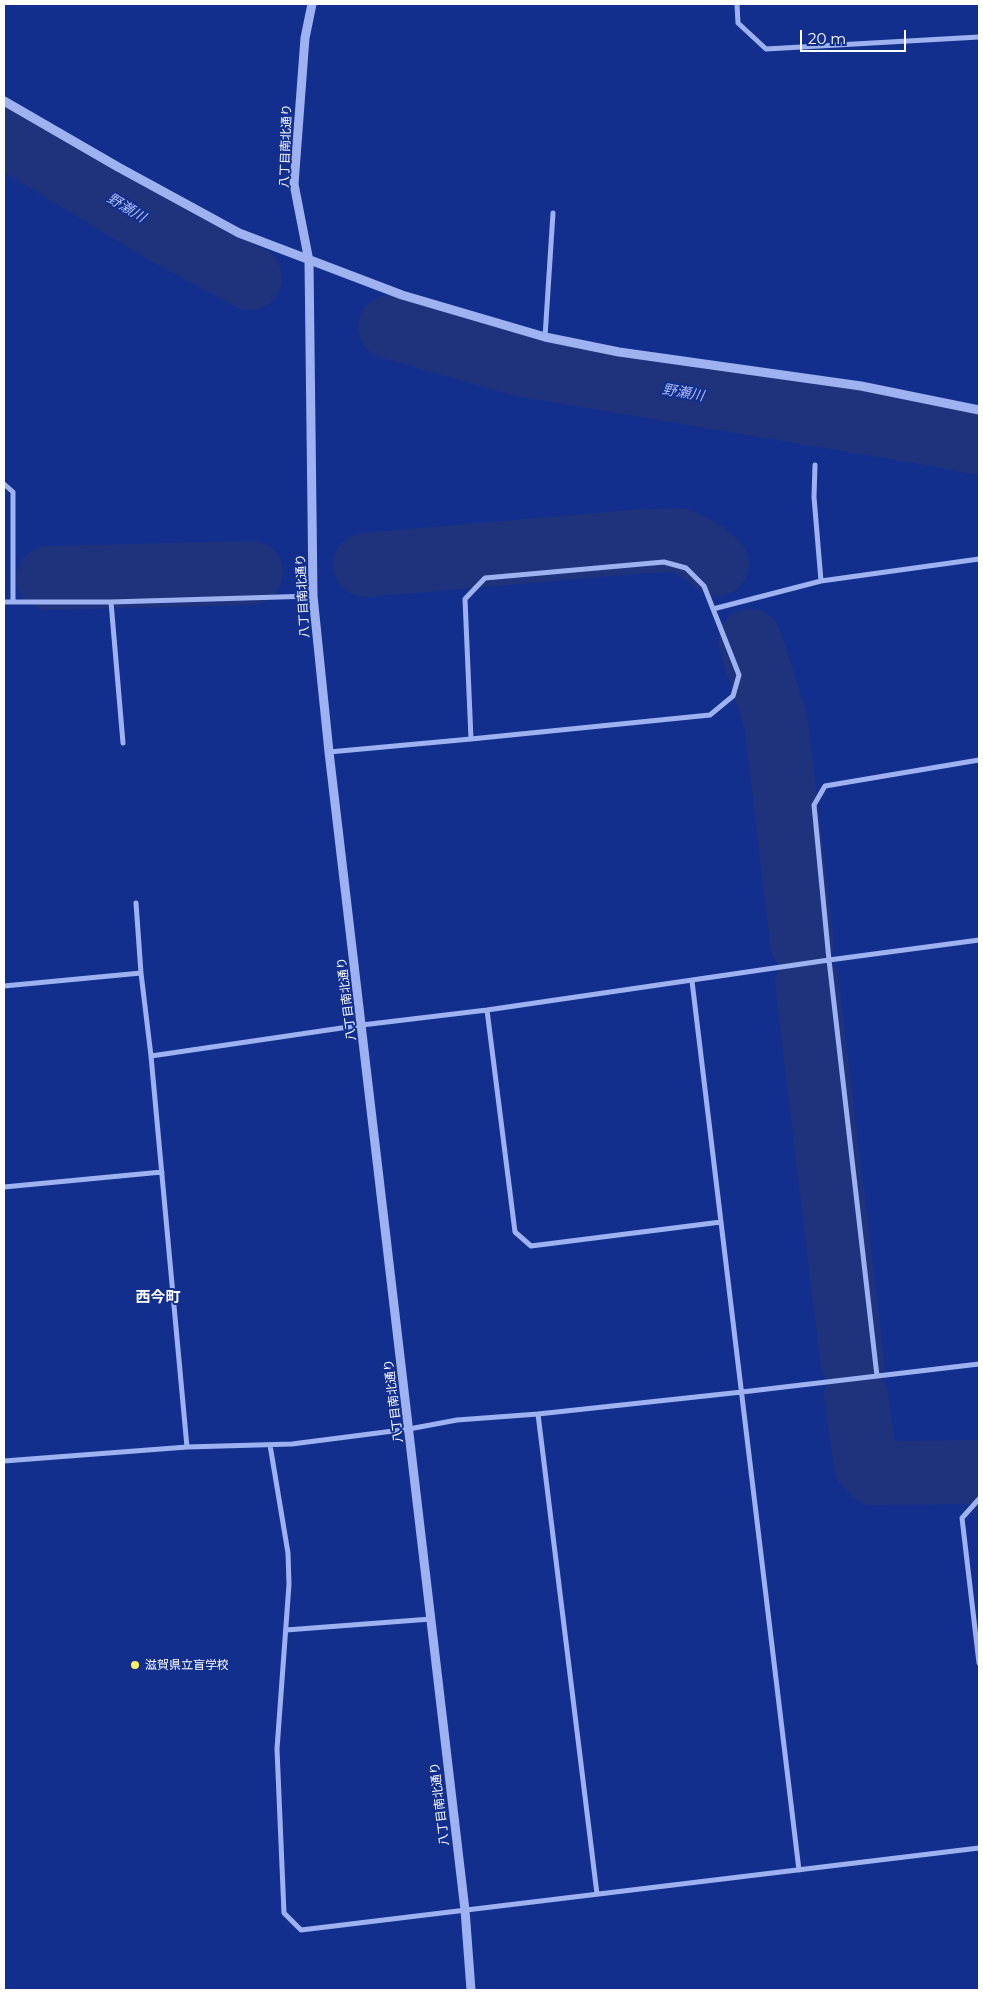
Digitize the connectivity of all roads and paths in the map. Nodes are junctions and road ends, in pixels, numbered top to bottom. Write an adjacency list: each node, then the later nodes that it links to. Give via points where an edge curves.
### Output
1 (312, 4): 6 (street, 八丁目南北通り, via 305,38 294,184)
2 (737, 4): 3 (street, via 738,23 766,49)
3 (979, 38)
4 (4, 101): 6 (street, via 239,233)
5 (553, 213): 7 (street)
6 (309, 261): 7 (street, via 402,295); 13 (street, 八丁目南北通り)
7 (545, 337): 8 (street, via 619,352 861,386)
8 (979, 410)
9 (815, 465): 12 (street, via 814,497)
10 (4, 484): 15 (street, via 13,492)
11 (979, 559): 12 (street)
12 (821, 581): 17 (street)
13 (314, 596): 16 (street); 20 (street, 八丁目南北通り)
14 (4, 602): 15 (street)
15 (13, 602): 16 (street)
16 (111, 602): 19 (street)
17 (713, 609): 18 (street, via 739,675 733,696 710,715); 18 (street, via 704,586 686,568 664,562 485,578 465,599)
18 (471, 739): 20 (street)
19 (123, 743)
20 (329, 752): 29 (street, 八丁目南北通り)
21 (979, 760): 24 (street, via 825,786 814,805)
22 (136, 903): 25 (street)
23 (979, 940): 24 (street)
24 (829, 960): 26 (street); 35 (street)
25 (141, 973): 27 (street); 30 (street)
26 (692, 981): 28 (street); 33 (street)
27 (4, 986)
28 (487, 1010): 29 (street); 33 (street, via 515,1232 531,1246)
29 (362, 1025): 30 (street); 38 (street, 八丁目南北通り)
30 (151, 1056): 31 (street)
31 (162, 1172): 32 (street); 40 (street)
32 (4, 1187)
33 (720, 1222): 36 (street)
34 (979, 1364): 35 (street)
35 (877, 1376): 36 (street)
36 (742, 1392): 37 (street); 47 (street)
37 (538, 1414): 38 (street, via 457,1420); 48 (street)
38 (409, 1429): 39 (street); 43 (street, 八丁目南北通り)
39 (270, 1445): 40 (street); 44 (street, via 288,1553)
40 (187, 1448): 41 (street)
41 (4, 1461)
42 (979, 1499): 45 (street, via 962,1518)
43 (431, 1619): 44 (street); 49 (street, 八丁目南北通り)
44 (286, 1630): 49 (street, via 277,1749 284,1913 301,1930)
45 (979, 1663)
46 (979, 1848): 47 (street)
47 (799, 1870): 48 (street)
48 (597, 1894): 49 (street)
49 (465, 1910): 50 (street, 八丁目南北通り)
50 (471, 1990)

